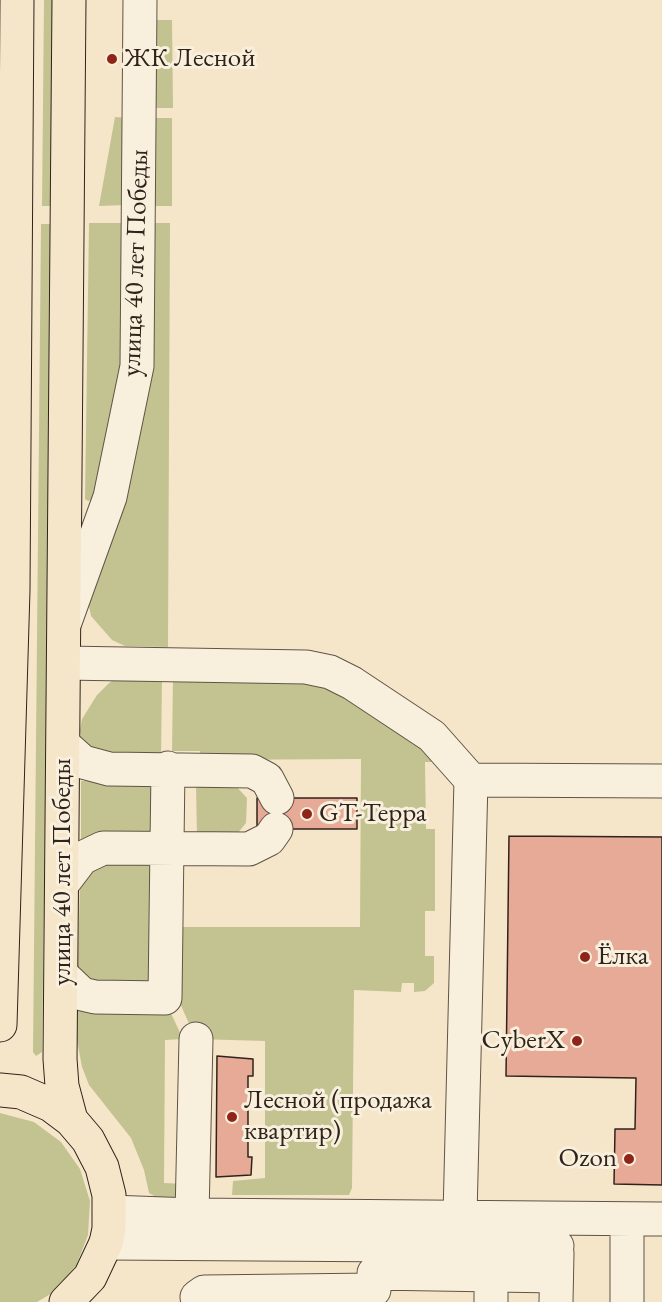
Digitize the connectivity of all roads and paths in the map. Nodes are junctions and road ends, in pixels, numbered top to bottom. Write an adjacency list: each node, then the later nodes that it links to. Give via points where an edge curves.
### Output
1 (17, 0): 4 (main road, улица 40 лет Победы)
2 (69, 0): 5 (main road, улица 40 лет Победы)
3 (140, 0): 5 (street, улица 40 лет Победы, via 137,366 110,496)
4 (7, 577): 14 (main road, улица 40 лет Победы)
5 (65, 623): 6 (main road, улица 40 лет Победы)
6 (64, 663): 7 (main road, улица 40 лет Победы); 9 (street, via 306,667 330,672 432,736)
7 (64, 745): 8 (street, via 83,762 109,769); 12 (main road, улица 40 лет Победы)
8 (168, 768): 11 (street); 11 (street, via 252,771 267,780 276,814 269,839 249,849)
9 (471, 780): 10 (street); 19 (street)
10 (662, 781)
11 (166, 848): 12 (street, via 103,848 82,858); 13 (street, via 165,998 95,997 82,994)
12 (63, 883): 13 (main road, улица 40 лет Победы)
13 (62, 975): 17 (main road, улица 40 лет Победы, via 60,1059)
14 (0, 1025)
15 (196, 1039): 18 (street)
16 (0, 1090): 17 (main road, via 21,1092 51,1105)
17 (71, 1120): 22 (main road, via 88,1140 102,1167 109,1195)
18 (192, 1215): 19 (street); 22 (street)
19 (460, 1215): 23 (street)
20 (627, 1219): 21 (street); 23 (street); 32 (street)
21 (662, 1219)
22 (108, 1228): 24 (street); 27 (main road)
23 (557, 1260): 24 (street); 26 (street)
24 (374, 1277): 25 (street); 28 (street)
25 (432, 1288): 26 (street)
26 (491, 1288)
27 (84, 1289): 30 (main road)
28 (313, 1296): 29 (street)
29 (256, 1297): 31 (street, via 204,1292)
30 (66, 1302)
31 (198, 1302)
32 (627, 1302)

